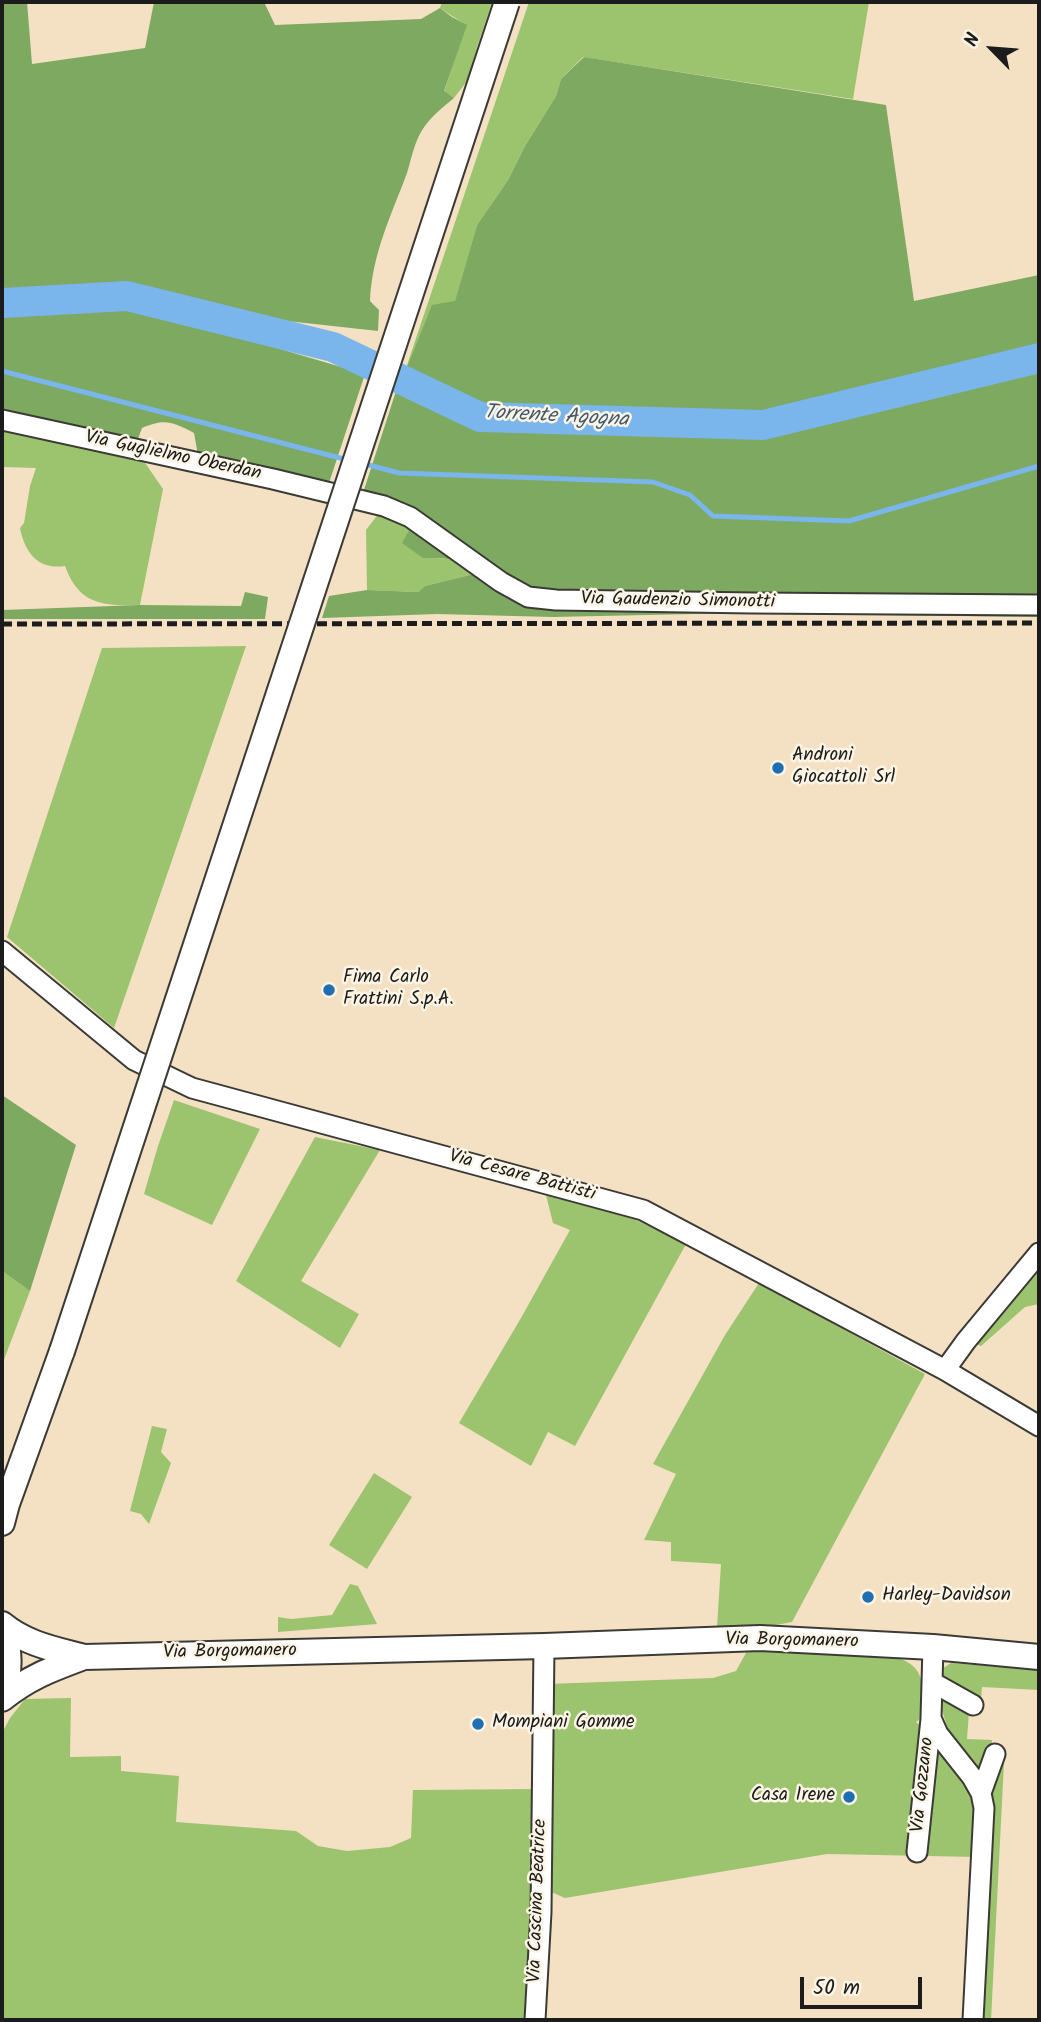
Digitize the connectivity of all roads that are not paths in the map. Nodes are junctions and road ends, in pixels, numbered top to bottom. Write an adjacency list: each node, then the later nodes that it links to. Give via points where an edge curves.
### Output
1 (507, 2): 9 (main road, bridge, via 62,1351)
2 (2, 420): 3 (street, Via Guglielmo Oberdan)
3 (344, 496): 4 (street, Via Gaudenzio Simonotti, via 410,517 528,597)
4 (1039, 605)
5 (2, 951): 7 (street, Via Cesare Battisti, via 134,1060 192,1088 643,1210)
6 (1039, 1253): 7 (street)
7 (945, 1370): 8 (street, Via Cesare Battisti)
8 (1039, 1426)
9 (3, 1512)
10 (2, 1626): 13 (main road, Via Borgomanero, via 28,1641); 16 (main road, via 9,1662)
11 (544, 1646): 12 (main road, Via Borgomanero, via 760,1638); 13 (main road, Via Borgomanero); 22 (street, Via Cascina Beatrice)
12 (933, 1647): 14 (main road, Via Borgomanero); 15 (street, Via Gozzano)
13 (84, 1657): 16 (main road, Via Borgomanero, via 37,1675)
14 (1039, 1657)
15 (932, 1682): 17 (street); 18 (street, Via Gozzano)
16 (2, 1696)
17 (973, 1705)
18 (931, 1718): 20 (street, Via Gozzano); 21 (street, Via Gozzano)
19 (995, 1754): 20 (street)
20 (981, 1793): 23 (street, via 984,1808)
21 (917, 1852)
22 (535, 2020)
23 (973, 2020)

